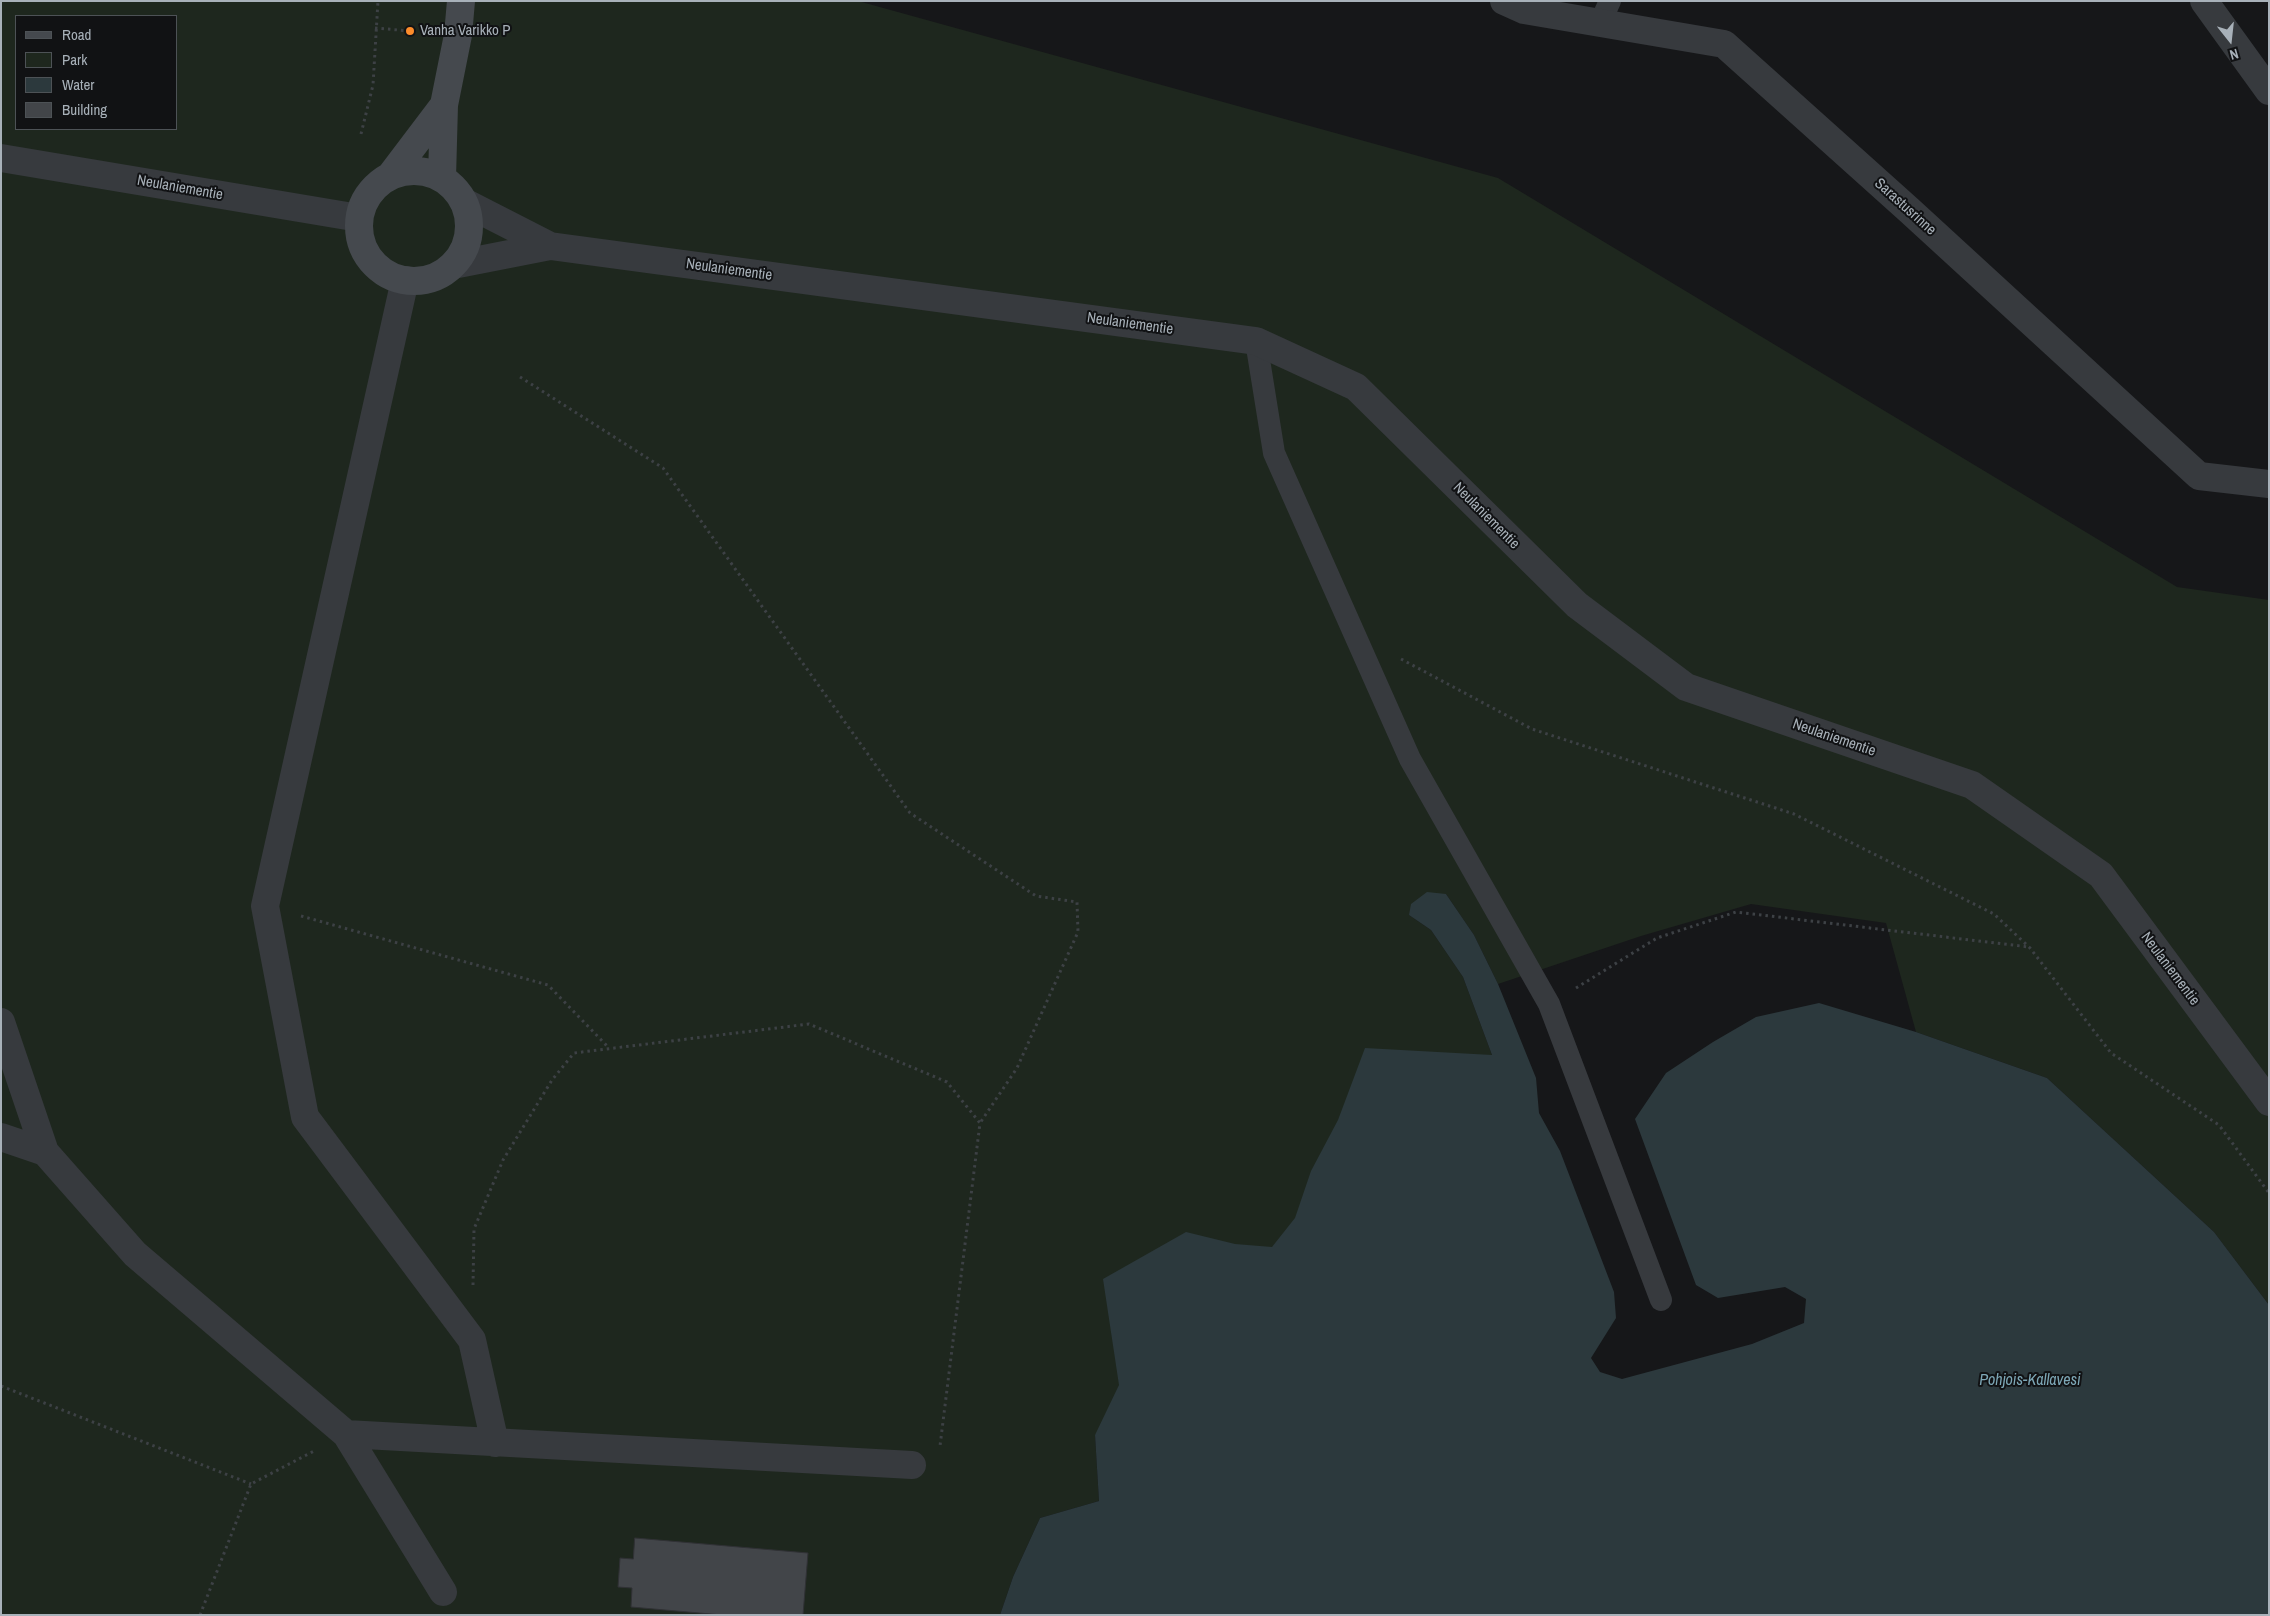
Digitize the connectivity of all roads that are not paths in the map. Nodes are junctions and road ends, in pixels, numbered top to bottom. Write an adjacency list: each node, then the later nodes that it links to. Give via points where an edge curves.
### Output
1 (461, 1): 6 (street, via 458,35)
2 (1504, 1): 4 (street, Sarastusrinne, via 1524,10)
3 (2204, 1): 5 (street)
4 (1605, 12): 16 (street, Sarastusrinne, via 1724,44 2200,476)
5 (2269, 91)
6 (444, 105): 8 (street); 9 (street)
7 (1, 158): 11 (street, Neulaniementie)
8 (391, 175): 9 (street, via 427,172); 11 (street, via 364,201)
9 (442, 178): 10 (street)
10 (464, 202): 12 (street, Neulaniementie); 13 (street, via 469,218 468,235 463,251)
11 (359, 218): 14 (street, via 359,235 375,265 389,275)
12 (550, 246): 13 (street, Neulaniementie); 15 (street, Neulaniementie)
13 (453, 265): 14 (street, via 439,275 423,280)
14 (405, 280): 23 (street, via 265,906 305,1117 472,1340)
15 (1256, 341): 18 (street, Neulaniementie, via 1356,387 1577,605 1686,687 1972,785 2101,875); 21 (lane, via 1274,453 1410,759 1549,1004)
16 (2269, 484)
17 (1, 1022): 20 (street)
18 (2269, 1102)
19 (1, 1137): 20 (street)
20 (45, 1152): 22 (street, via 135,1254)
21 (1661, 1300)
22 (346, 1434): 23 (street); 25 (street)
23 (495, 1443): 24 (street)
24 (912, 1465)
25 (443, 1592)

